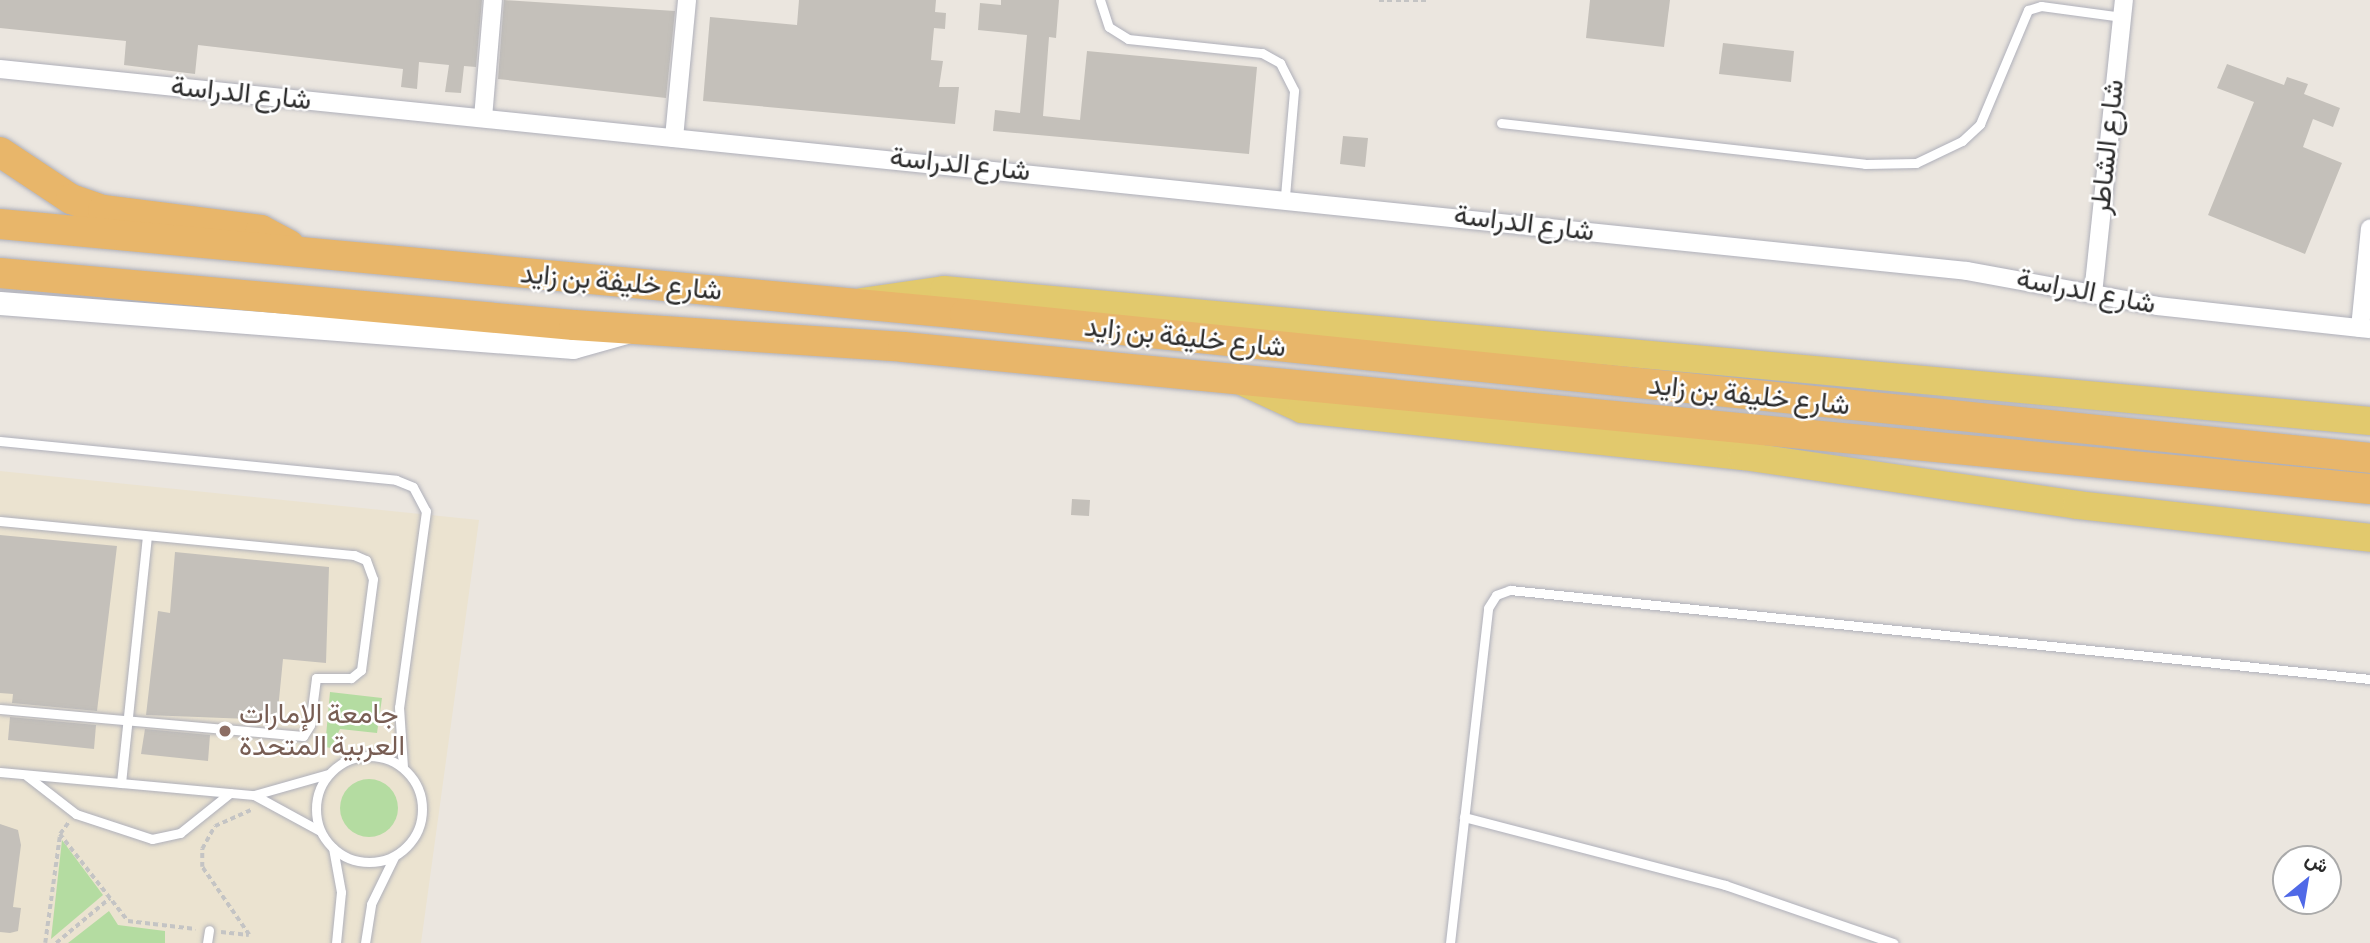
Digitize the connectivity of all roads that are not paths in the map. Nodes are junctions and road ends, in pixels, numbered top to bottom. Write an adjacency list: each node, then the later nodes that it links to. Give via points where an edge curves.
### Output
1 (493, 0): 6 (street)
2 (687, 0): 8 (street)
3 (1100, 0): 10 (lane, via 1109,27 1128,39 1262,53 1280,63 1294,91)
4 (2123, 8): 7 (lane, via 2041,6 2028,10 1980,124 1951,148 1916,163 1878,165); 15 (street, شارع الشاطر)
5 (0, 69): 6 (street, شارع الدراسة)
6 (483, 118): 8 (street, شارع الدراسة)
7 (1501, 123)
8 (674, 138): 10 (street, شارع الدراسة)
9 (0, 152): 13 (highway, via 71,199 134,215 268,232)
10 (1285, 197): 15 (street, شارع الدراسة, via 2015,277)
11 (0, 224): 13 (highway, شارع خليفة بن زايد)
12 (2370, 228): 19 (street)
13 (294, 254): 17 (highway, شارع خليفة بن زايد)
14 (0, 272): 18 (highway, شارع خليفة بن زايد)
15 (2093, 294): 19 (street, شارع الدراسة)
16 (0, 303): 18 (street, via 573,347)
17 (856, 304): 21 (main road, via 944,290); 23 (highway, شارع خليفة بن زايد)
18 (634, 329): 20 (highway, شارع خليفة بن زايد)
19 (2365, 329)
20 (1235, 378): 24 (highway, شارع خليفة بن زايد); 27 (main road, via 1302,409 1743,456 2090,507)
21 (2370, 421)
22 (0, 441): 31 (lane, via 396,480 413,487 426,510 399,707)
23 (2370, 458)
24 (2370, 489)
25 (0, 521): 26 (lane)
26 (148, 537): 30 (lane); 30 (lane, via 354,555 366,560 373,579 361,670 345,679 316,678 310,725 303,736)
27 (2370, 538)
28 (2370, 679): 38 (lane, via 1510,590 1496,595 1488,608)
29 (0, 709): 30 (lane)
30 (128, 721): 35 (lane)
31 (403, 767): 34 (lane, via 364,755); 41 (lane, via 419,788 423,814 414,839)
32 (0, 772): 33 (lane)
33 (26, 774): 35 (lane); 36 (lane, via 76,814 152,839 180,833)
34 (328, 774): 37 (lane); 39 (lane, via 316,802)
35 (121, 783): 36 (lane)
36 (230, 793): 37 (lane)
37 (254, 795): 39 (lane)
38 (1464, 817): 46 (lane); 47 (lane, via 1725,885)
39 (321, 832): 40 (lane)
40 (333, 848): 41 (lane, via 356,861); 44 (lane, via 341,892)
41 (394, 857): 45 (lane, via 371,904)
42 (209, 930): 43 (lane)
43 (207, 943)
44 (336, 943)
45 (365, 943)
46 (1450, 943)
47 (1893, 943)

